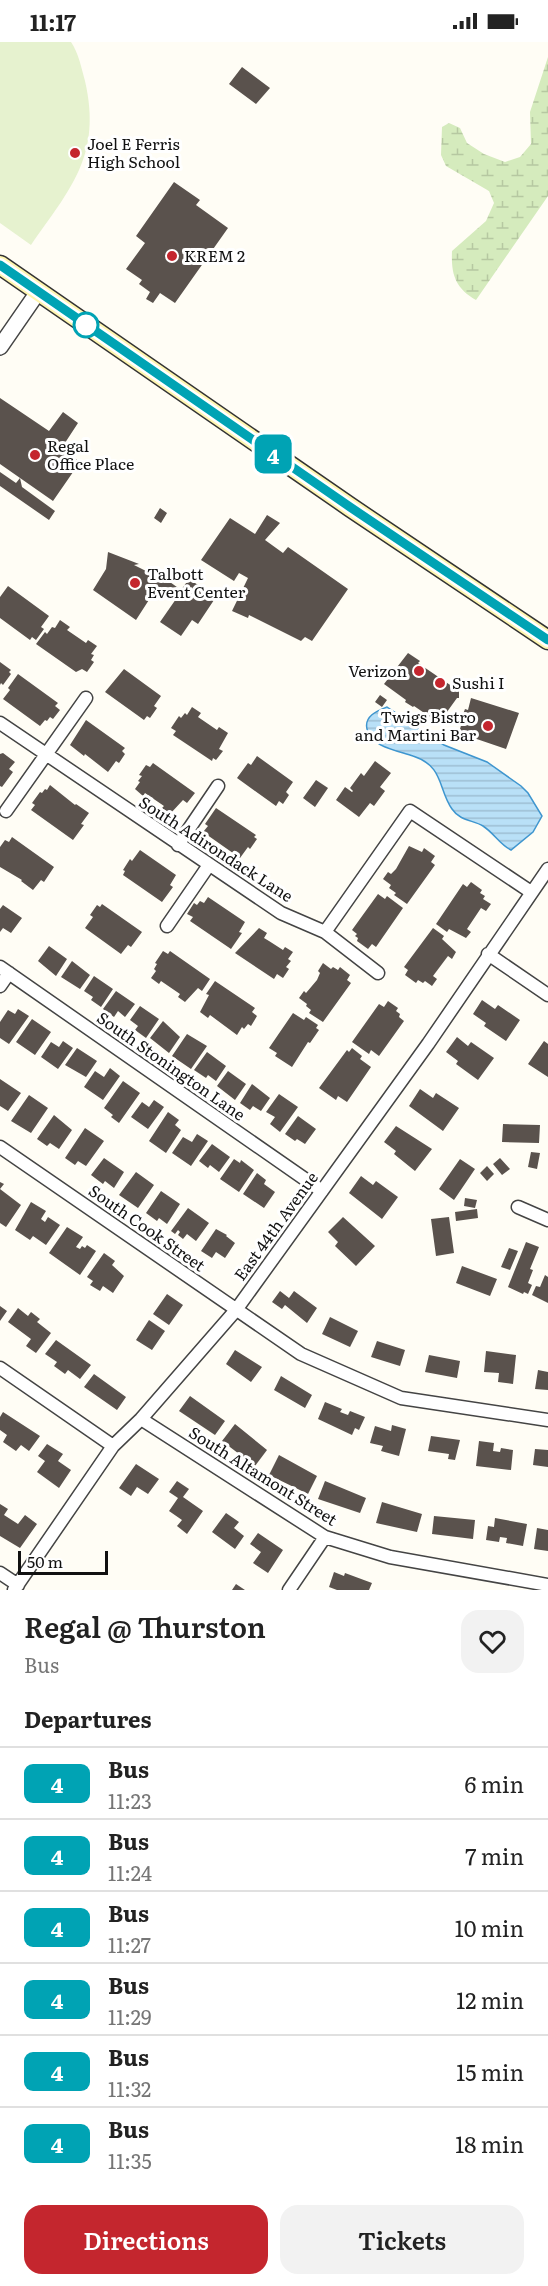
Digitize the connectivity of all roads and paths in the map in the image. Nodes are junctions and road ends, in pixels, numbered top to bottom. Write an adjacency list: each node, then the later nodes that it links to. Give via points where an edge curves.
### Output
1 (0, 265): 2 (main road)
2 (38, 292): 3 (street); 4 (main road)
3 (0, 347)
4 (548, 640)
5 (86, 698): 7 (street)
6 (0, 723): 7 (street, South Adirondack Lane)
7 (45, 755): 9 (street); 10 (street, South Adirondack Lane)
8 (218, 786): 10 (street)
9 (6, 811)
10 (178, 845): 11 (street, South Adirondack Lane)
11 (209, 865): 14 (street); 15 (street, South Adirondack Lane, via 281,913)
12 (548, 869): 13 (street, East 44th Avenue)
13 (531, 892): 15 (street, via 410,811); 16 (street, East 44th Avenue)
14 (166, 926)
15 (326, 932): 18 (street, South Adirondack Lane)
16 (488, 954): 20 (street); 22 (street, East 44th Avenue)
17 (4, 970): 19 (street); 22 (street, South Stonington Lane)
18 (378, 973)
19 (0, 986)
20 (548, 995)
21 (0, 1147): 25 (street, South Cook Street)
22 (322, 1191): 25 (street, East 44th Avenue)
23 (519, 1207): 24 (street)
24 (548, 1220)
25 (236, 1310): 27 (street, East 44th Avenue); 28 (street, South Cook Street, via 301,1354 401,1398)
26 (0, 1368): 29 (street)
27 (141, 1419): 29 (street, East 44th Avenue); 30 (street, South Altamont Street)
28 (548, 1420)
29 (113, 1446): 33 (street, East 44th Avenue)
30 (325, 1537): 32 (street, South Altamont Street, via 390,1557); 34 (street)
31 (0, 1573): 33 (street)
32 (548, 1585)
33 (16, 1588)
34 (289, 1590)

